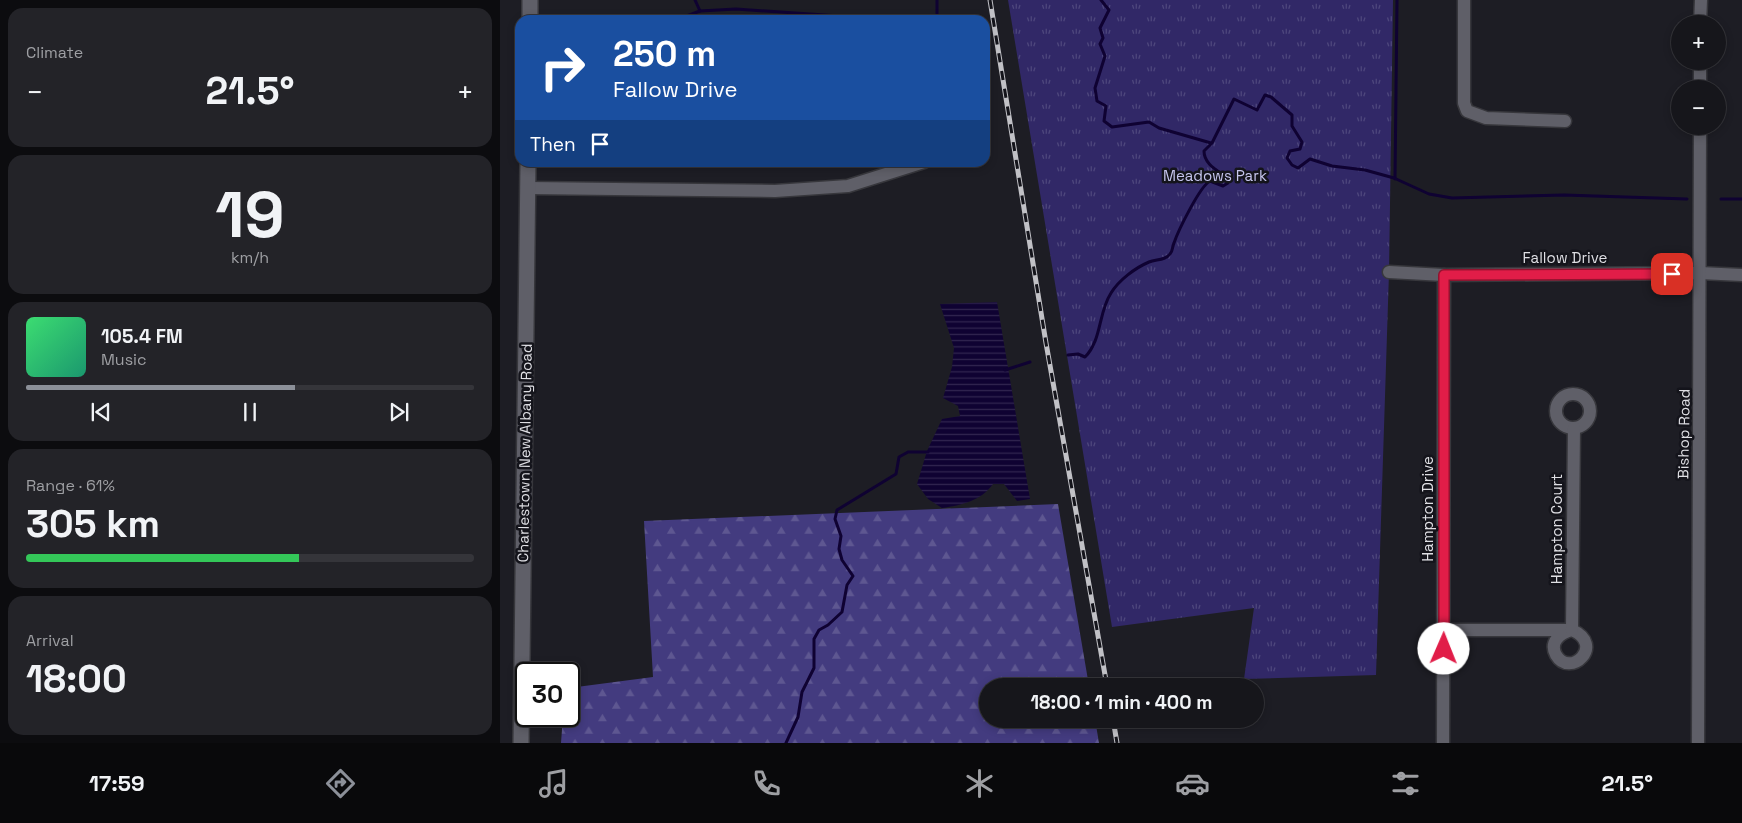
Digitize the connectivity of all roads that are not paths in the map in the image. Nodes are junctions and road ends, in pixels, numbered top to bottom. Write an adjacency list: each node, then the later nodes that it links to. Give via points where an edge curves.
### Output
1 (530, 0): 4 (main road)
2 (1464, 0): 6 (street, via 1464,103 1468,111 1486,118)
3 (1701, 0): 5 (street)
4 (530, 15)
5 (1700, 15)
6 (1565, 121)
7 (1700, 135): 12 (street, Bishop Road)
8 (528, 167): 10 (main road, Charlestown New Albany Road)
9 (908, 167): 10 (street, via 848,186 768,191)
10 (528, 188): 17 (main road, Charlestown New Albany Road)
11 (1388, 272): 13 (street, Fallow Drive)
12 (1700, 273): 13 (street, Fallow Drive); 14 (street, Fallow Drive); 19 (street, Bishop Road)
13 (1444, 275): 16 (street, Hampton Drive)
14 (1742, 275)
15 (1574, 428): 16 (street, Hampton Court, via 1572,630)
16 (1444, 630): 18 (street, Hampton Drive)
17 (521, 743)
18 (1443, 743)
19 (1698, 743)

